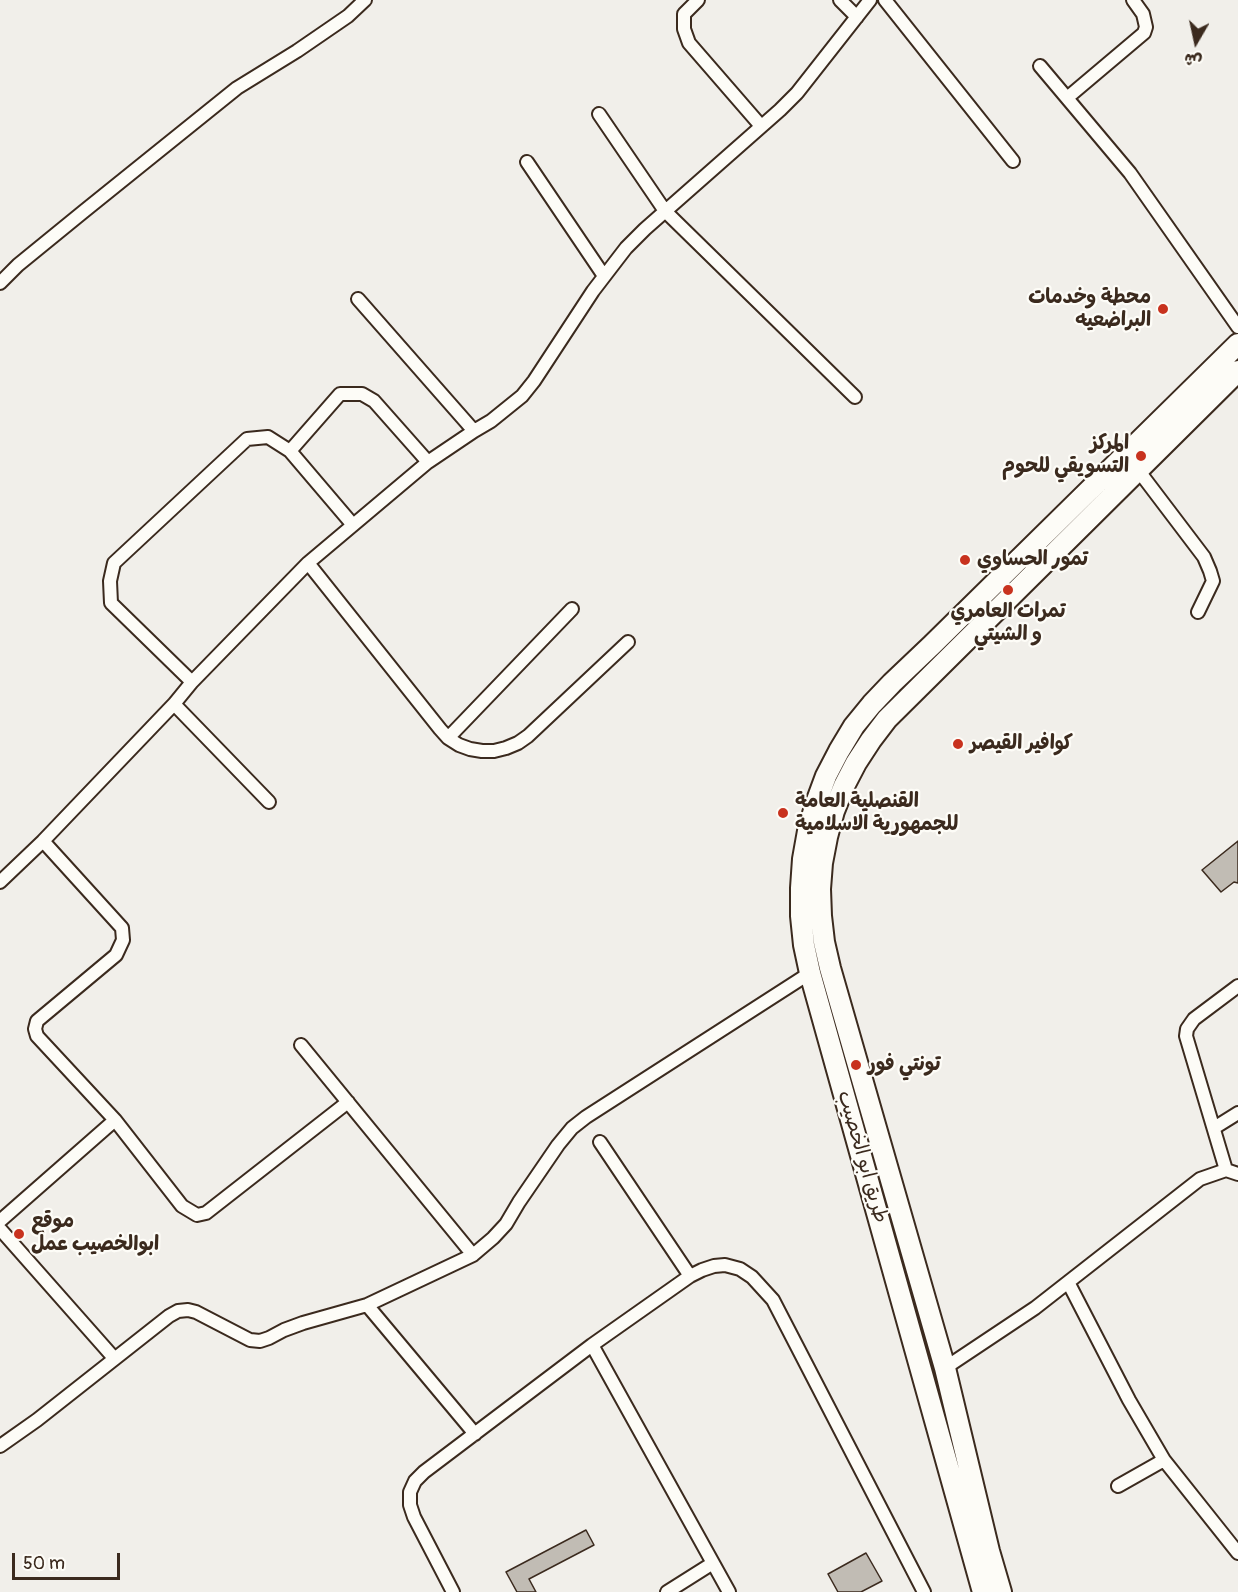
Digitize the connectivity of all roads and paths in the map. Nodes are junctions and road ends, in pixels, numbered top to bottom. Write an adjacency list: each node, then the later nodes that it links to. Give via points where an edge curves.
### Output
1 (365, 0): 16 (street, via 297,51 237,87)
2 (698, 0): 11 (street, via 684,14 689,43)
3 (840, 0): 7 (street)
4 (870, 0): 7 (street)
5 (885, 0): 12 (street)
6 (1133, 0): 9 (street, via 1143,14 1144,33)
7 (856, 17): 11 (street, via 797,93)
8 (1040, 66): 9 (street)
9 (1067, 98): 18 (street, via 1130,173)
10 (599, 114): 14 (street)
11 (761, 126): 14 (street)
12 (1012, 161)
13 (527, 162): 15 (street)
14 (665, 211): 15 (street, via 626,248); 21 (street)
15 (604, 276): 22 (street, via 522,396)
16 (0, 283)
17 (358, 299): 22 (street)
18 (1238, 327)
19 (1238, 344): 37 (main road, طريق ابو الخصيب, via 892,683 854,726 826,776 805,850 801,916)
20 (1238, 371): 25 (main road, طريق ابو الخصيب)
21 (855, 397)
22 (474, 431): 24 (street)
23 (290, 451): 24 (street, via 340,394 362,394 374,401); 26 (street); 31 (street, via 268,436 247,439 114,563 111,603)
24 (428, 462): 26 (street)
25 (1138, 470): 29 (street, via 1204,557 1210,571 1213,580); 49 (main road, طريق ابو الخصيب, via 888,719 848,778 834,811 822,862 824,942)
26 (353, 525): 27 (street)
27 (308, 564): 31 (street); 33 (street)
28 (572, 609): 33 (street)
29 (1198, 612)
30 (628, 642): 33 (street, via 518,743 482,751)
31 (192, 682): 32 (street)
32 (174, 704): 34 (street); 35 (street)
33 (448, 738)
34 (269, 802)
35 (43, 841): 36 (street); 42 (street, via 122,928 123,940 116,955 37,1021 35,1029 37,1036)
36 (0, 882)
37 (810, 973): 48 (street, via 572,1128 506,1224); 50 (main road, طريق ابو الخصيب)
38 (1238, 986): 43 (street, via 1194,1019 1188,1029 1187,1042)
39 (301, 1045): 40 (street)
40 (348, 1102): 42 (street, via 206,1213 197,1215 182,1206); 48 (street)
41 (1238, 1113): 43 (street)
42 (115, 1120): 46 (street)
43 (1214, 1128): 45 (street)
44 (600, 1142): 51 (street)
45 (1232, 1172): 52 (street, via 1200,1179)
46 (0, 1221)
47 (0, 1229): 55 (street)
48 (473, 1255): 53 (street)
49 (915, 1264): 50 (main road); 56 (main road, طريق ابو الخصيب)
50 (894, 1271): 67 (main road, طريق ابو الخصيب)
51 (690, 1276): 54 (street); 66 (street, via 714,1266 740,1269 773,1300)
52 (1068, 1282): 56 (street); 59 (street)
53 (367, 1305): 55 (street, via 303,1323 260,1341 250,1340 196,1312 178,1311); 57 (street)
54 (592, 1345): 57 (street); 62 (street)
55 (114, 1359): 58 (street)
56 (945, 1368): 68 (main road, طريق ابو الخصيب)
57 (475, 1434): 63 (street, via 424,1472 410,1492 414,1517)
58 (0, 1446)
59 (1164, 1460): 60 (street); 61 (street)
60 (1118, 1486)
61 (1238, 1553)
62 (713, 1563): 64 (street); 65 (street)
63 (453, 1592)
64 (667, 1592)
65 (729, 1592)
66 (924, 1592)
67 (983, 1592)
68 (1001, 1592)

